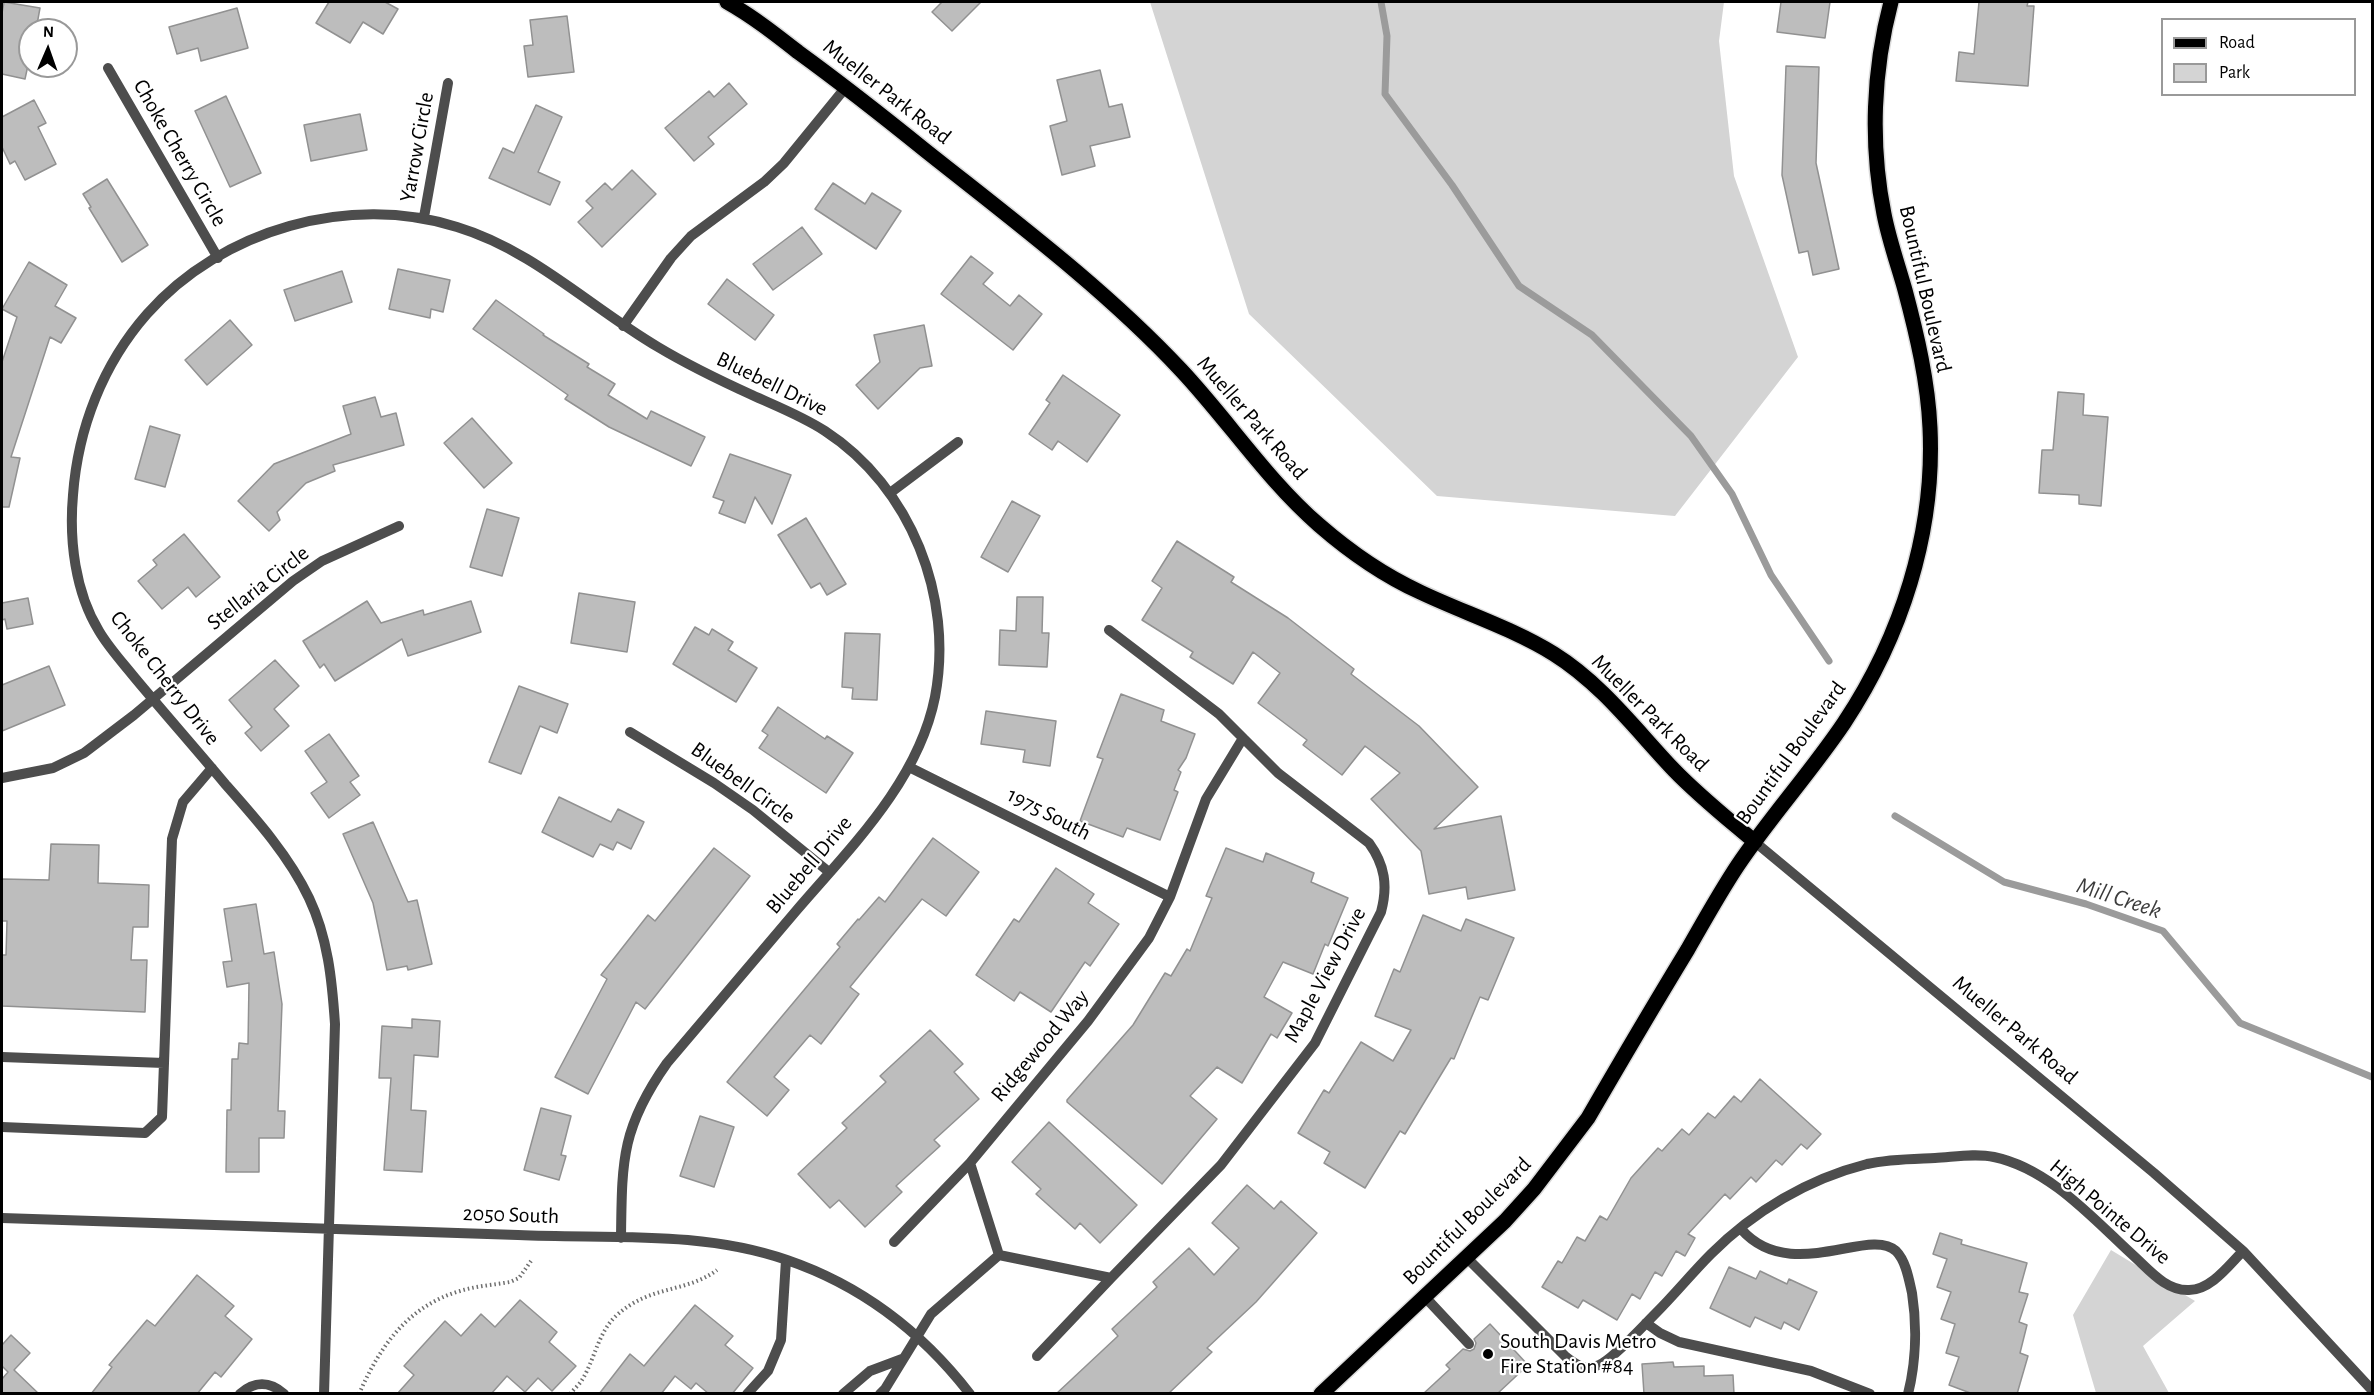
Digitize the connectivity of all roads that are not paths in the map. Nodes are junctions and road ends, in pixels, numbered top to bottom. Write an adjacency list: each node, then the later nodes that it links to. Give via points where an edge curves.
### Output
1 (727, 2): 5 (main road, Mueller Park Road)
2 (1891, 2): 19 (main road, Bountiful Boulevard, via 1880,56 1876,154 1884,214 1912,315 1926,388 1930,429 1925,513 1906,598 1869,684)
3 (108, 68): 7 (street, Choke Cherry Circle)
4 (448, 83): 6 (street, Yarrow Circle)
5 (846, 87): 8 (street, via 784,163 691,237 671,258); 19 (main road, Mueller Park Road, via 1119,310 1180,369 1285,492 1326,531 1351,551 1419,592 1562,660 1614,703 1676,772)
6 (424, 218): 7 (street, Choke Cherry Drive, via 387,214 317,219 282,227); 8 (street, Choke Cherry Drive, via 487,237 528,257)
7 (218, 258): 13 (street, Choke Cherry Drive, via 197,270 142,319 100,386 77,458 72,534 85,600 97,629)
8 (623, 326): 10 (street, Bluebell Drive, via 700,371 802,417 828,433 852,451)
9 (958, 442): 10 (street)
10 (891, 493): 16 (street, Bluebell Drive, via 906,516 927,568 938,633 934,701)
11 (399, 526): 13 (street, Stellaria Circle, via 322,561 292,581)
12 (1109, 630): 15 (street, Maple View Drive, via 1219,714)
13 (152, 699): 17 (street, Choke Cherry Drive); 18 (street, Stellaria Circle, via 84,753 53,768)
14 (630, 732): 20 (street, Bluebell Circle, via 753,810)
15 (1243, 738): 21 (street, Ridgewood Way, via 1206,799); 35 (street, Maple View Drive, via 1278,773 1369,843 1383,868 1381,912 1315,1043 1221,1165)
16 (909, 767): 20 (street, Bluebell Drive); 21 (street, 1975 South)
17 (212, 768): 23 (street, via 183,802 172,839); 27 (street, Choke Cherry Drive, via 288,861 324,936 335,1024)
18 (2, 778)
19 (1755, 842): 31 (street, Mueller Park Road); 33 (main road, Bountiful Boulevard, via 1736,867 1588,1118 1534,1189)
20 (829, 872): 29 (street, Bluebell Drive, via 666,1063 639,1107 624,1158)
21 (1170, 897): 25 (street, Ridgewood Way, via 1149,938 1122,977)
22 (2, 1057): 23 (street)
23 (164, 1063): 24 (street, via 162,1117 145,1133)
24 (2, 1127)
25 (969, 1163): 30 (street, Ridgewood Way); 32 (street)
26 (2, 1218): 27 (street, 2050 South)
27 (329, 1228): 29 (street, 2050 South); 45 (street, Choke Cherry Drive)
28 (1741, 1229): 31 (street, High Pointe Drive, via 1802,1187 1848,1169 1903,1159 1973,1156 2009,1161 2050,1182 2160,1279 2178,1289 2200,1289); 37 (street, High Pointe Drive, via 1711,1254); 52 (street, via 1757,1245 1781,1252 1821,1253 1872,1245 1895,1251 1906,1270 1913,1302 1914,1361)
29 (621, 1238): 34 (street, 2050 South, via 699,1240)
30 (894, 1242)
31 (2243, 1251): 42 (street, Mueller Park Road)
32 (999, 1255): 35 (street); 38 (street, via 931,1314)
33 (1467, 1258): 36 (main road, Bountiful Boulevard); 37 (street, High Pointe Drive, via 1577,1366 1600,1365)
34 (786, 1260): 38 (street, 2050 South, via 862,1294); 46 (street, via 779,1349 768,1371)
35 (1111, 1278): 40 (street, Maple View Drive)
36 (1425, 1297): 39 (street); 50 (main road, Bountiful Boulevard)
37 (1647, 1323): 51 (street, via 1679,1342 1811,1371)
38 (917, 1335): 41 (street); 49 (street, 2050 South)
39 (1469, 1344)
40 (1036, 1356)
41 (902, 1359): 47 (street, via 870,1371); 48 (street)
42 (2373, 1390)
43 (240, 1394): 44 (street, via 247,1387 262,1383)
44 (284, 1394)
45 (324, 1394)
46 (747, 1394)
47 (843, 1394)
48 (880, 1394)
49 (970, 1394)
50 (1322, 1394)
51 (1870, 1394)
52 (1908, 1394)

